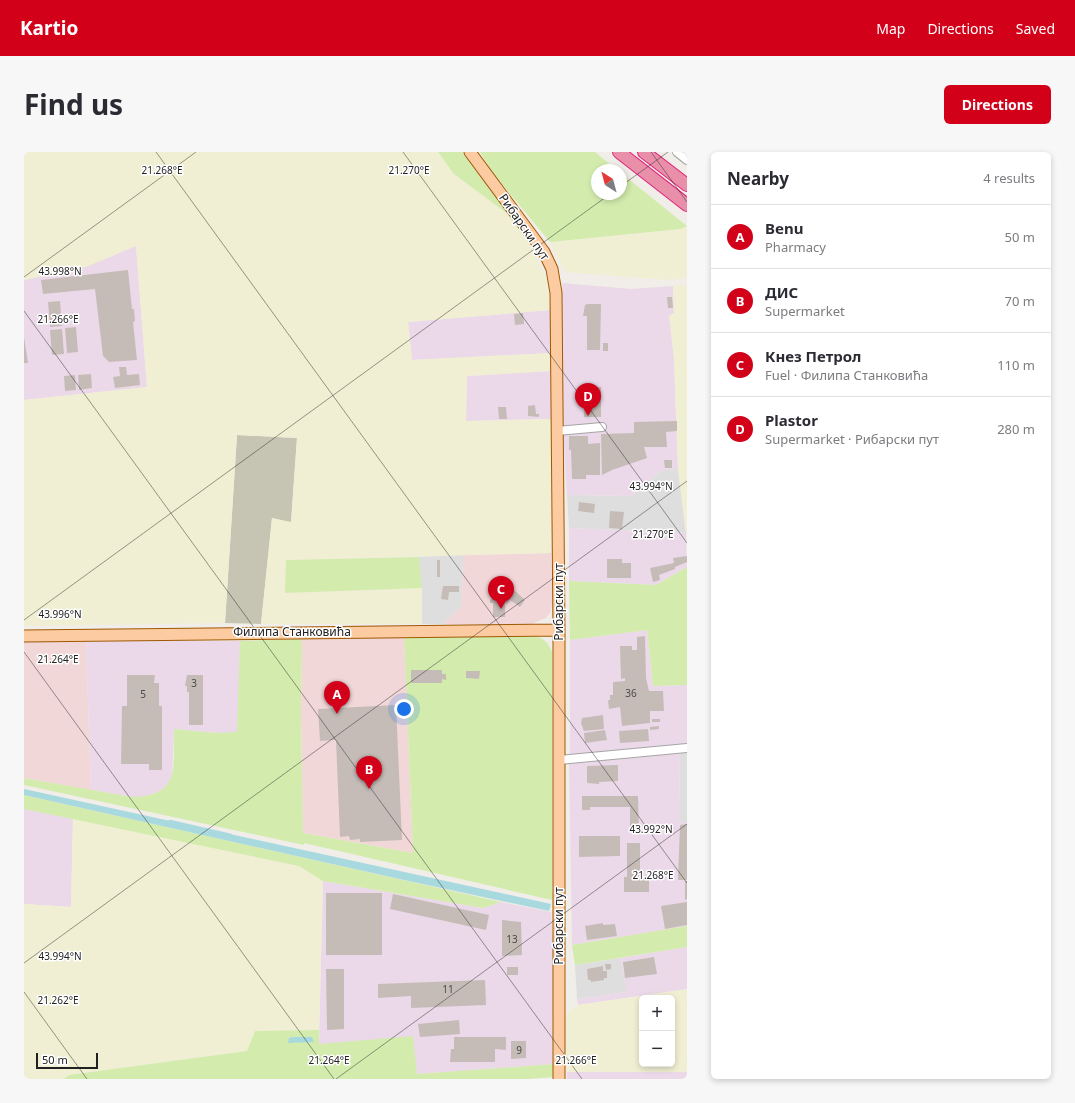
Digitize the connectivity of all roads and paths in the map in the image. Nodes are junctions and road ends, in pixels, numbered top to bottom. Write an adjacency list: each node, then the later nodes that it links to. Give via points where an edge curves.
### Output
1 (470, 152): 9 (main road, Рибарски пут, via 535,239 552,269 556,293)
2 (619, 152): 7 (highway)
3 (644, 152): 6 (highway)
4 (677, 152): 5 (street)
5 (687, 160)
6 (687, 185)
7 (687, 205)
8 (602, 427): 9 (street)
9 (557, 431): 10 (main road, Рибарски пут)
10 (559, 630): 11 (main road, Филипа Станковића); 13 (main road, Рибарски пут)
11 (24, 636)
12 (687, 748): 13 (street)
13 (559, 760): 14 (main road, Рибарски пут)
14 (560, 1079)

